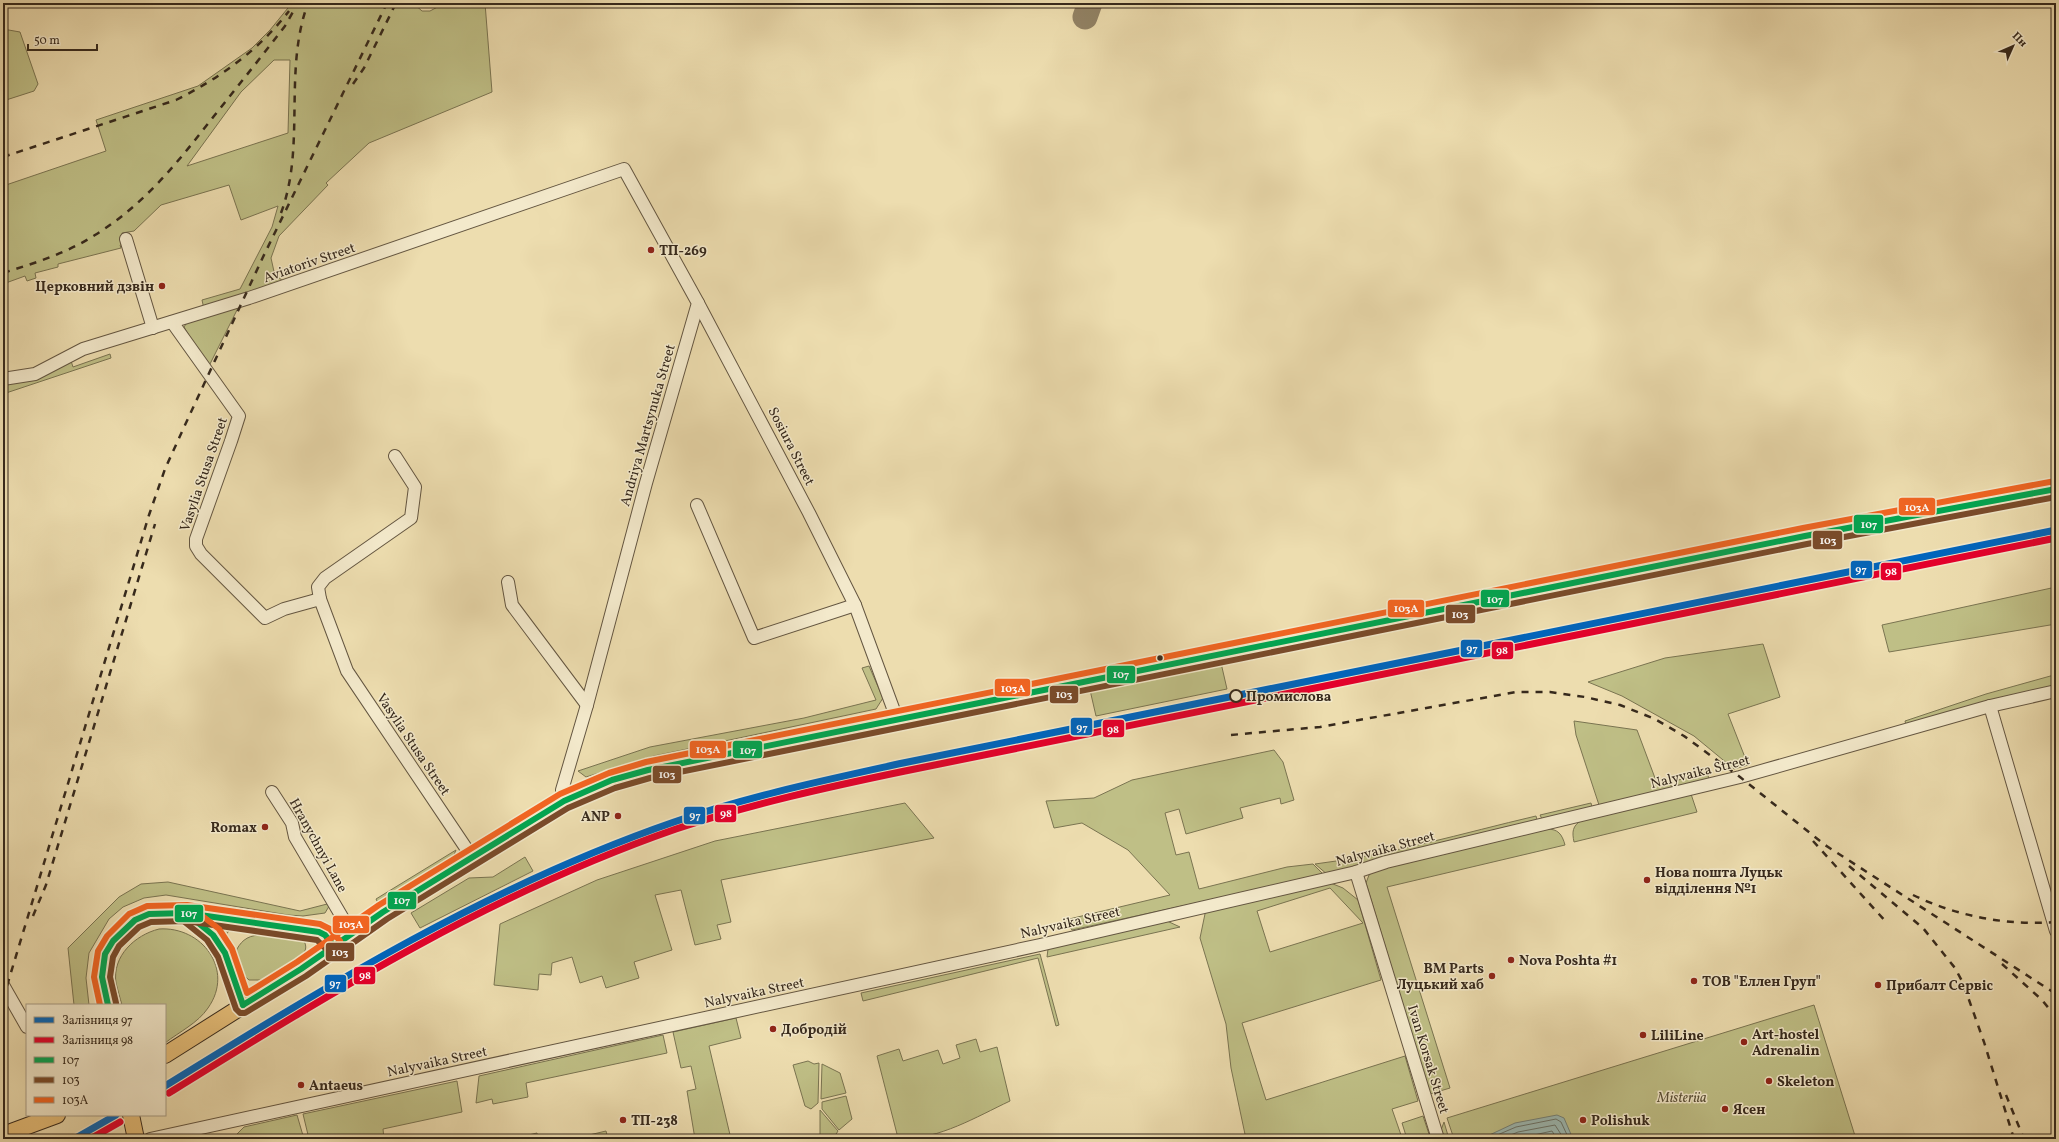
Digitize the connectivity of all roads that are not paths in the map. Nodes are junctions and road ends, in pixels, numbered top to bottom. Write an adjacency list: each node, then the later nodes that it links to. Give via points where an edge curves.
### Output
1 (126, 239): 4 (street)
2 (698, 303): 3 (street, Aviatoriv Street, via 624,168 264,293); 11 (street, Sosiura Street); 13 (street, Andriya Martsynuka Street, via 646,483)
3 (172, 322): 4 (street, Aviatoriv Street); 10 (street, Vasylia Stusa Street, via 239,416 196,539 196,546 264,618 284,609)
4 (153, 328): 5 (street, Aviatoriv Street, via 83,349 35,374)
5 (3, 379)
6 (395, 456): 10 (street, Vasylia Stusa Street, via 416,487 411,518 326,578 318,586)
7 (2056, 488): 15 (main road)
8 (697, 505): 11 (street, via 754,638)
9 (508, 582): 13 (street, via 512,604)
10 (320, 599): 18 (street, Vasylia Stusa Street, via 347,671)
11 (855, 605): 15 (street, Sosiura Street)
12 (2056, 691): 14 (street, Nalyvaika Street)
13 (587, 705): 17 (street, Andriya Martsynuka Street, via 562,790)
14 (1990, 706): 19 (street, Nalyvaika Street, via 1740,777 1386,862); 21 (street)
15 (897, 719): 17 (main road, via 648,770 612,780)
16 (272, 792): 22 (street, Hranychnyi Lane, via 292,823 295,837)
17 (564, 800): 18 (main road)
18 (472, 857): 22 (main road)
19 (1356, 872): 33 (street, Nalyvaika Street, via 1025,948); 34 (street, Ivan Korsak Street)
20 (186, 913): 23 (main road, via 319,932); 25 (main road, via 149,914 135,920 113,941 105,954 102,977); 26 (main road, via 213,935 225,953)
21 (2056, 931)
22 (352, 934): 23 (main road)
23 (334, 946): 26 (main road)
24 (3, 985): 27 (street)
25 (108, 1004)
26 (242, 1005): 28 (main road)
27 (26, 1025)
28 (166, 1054)
29 (54, 1116): 31 (main road)
30 (131, 1116): 32 (main road)
31 (3, 1135)
32 (136, 1139)
33 (150, 1139)
34 (1438, 1139)

